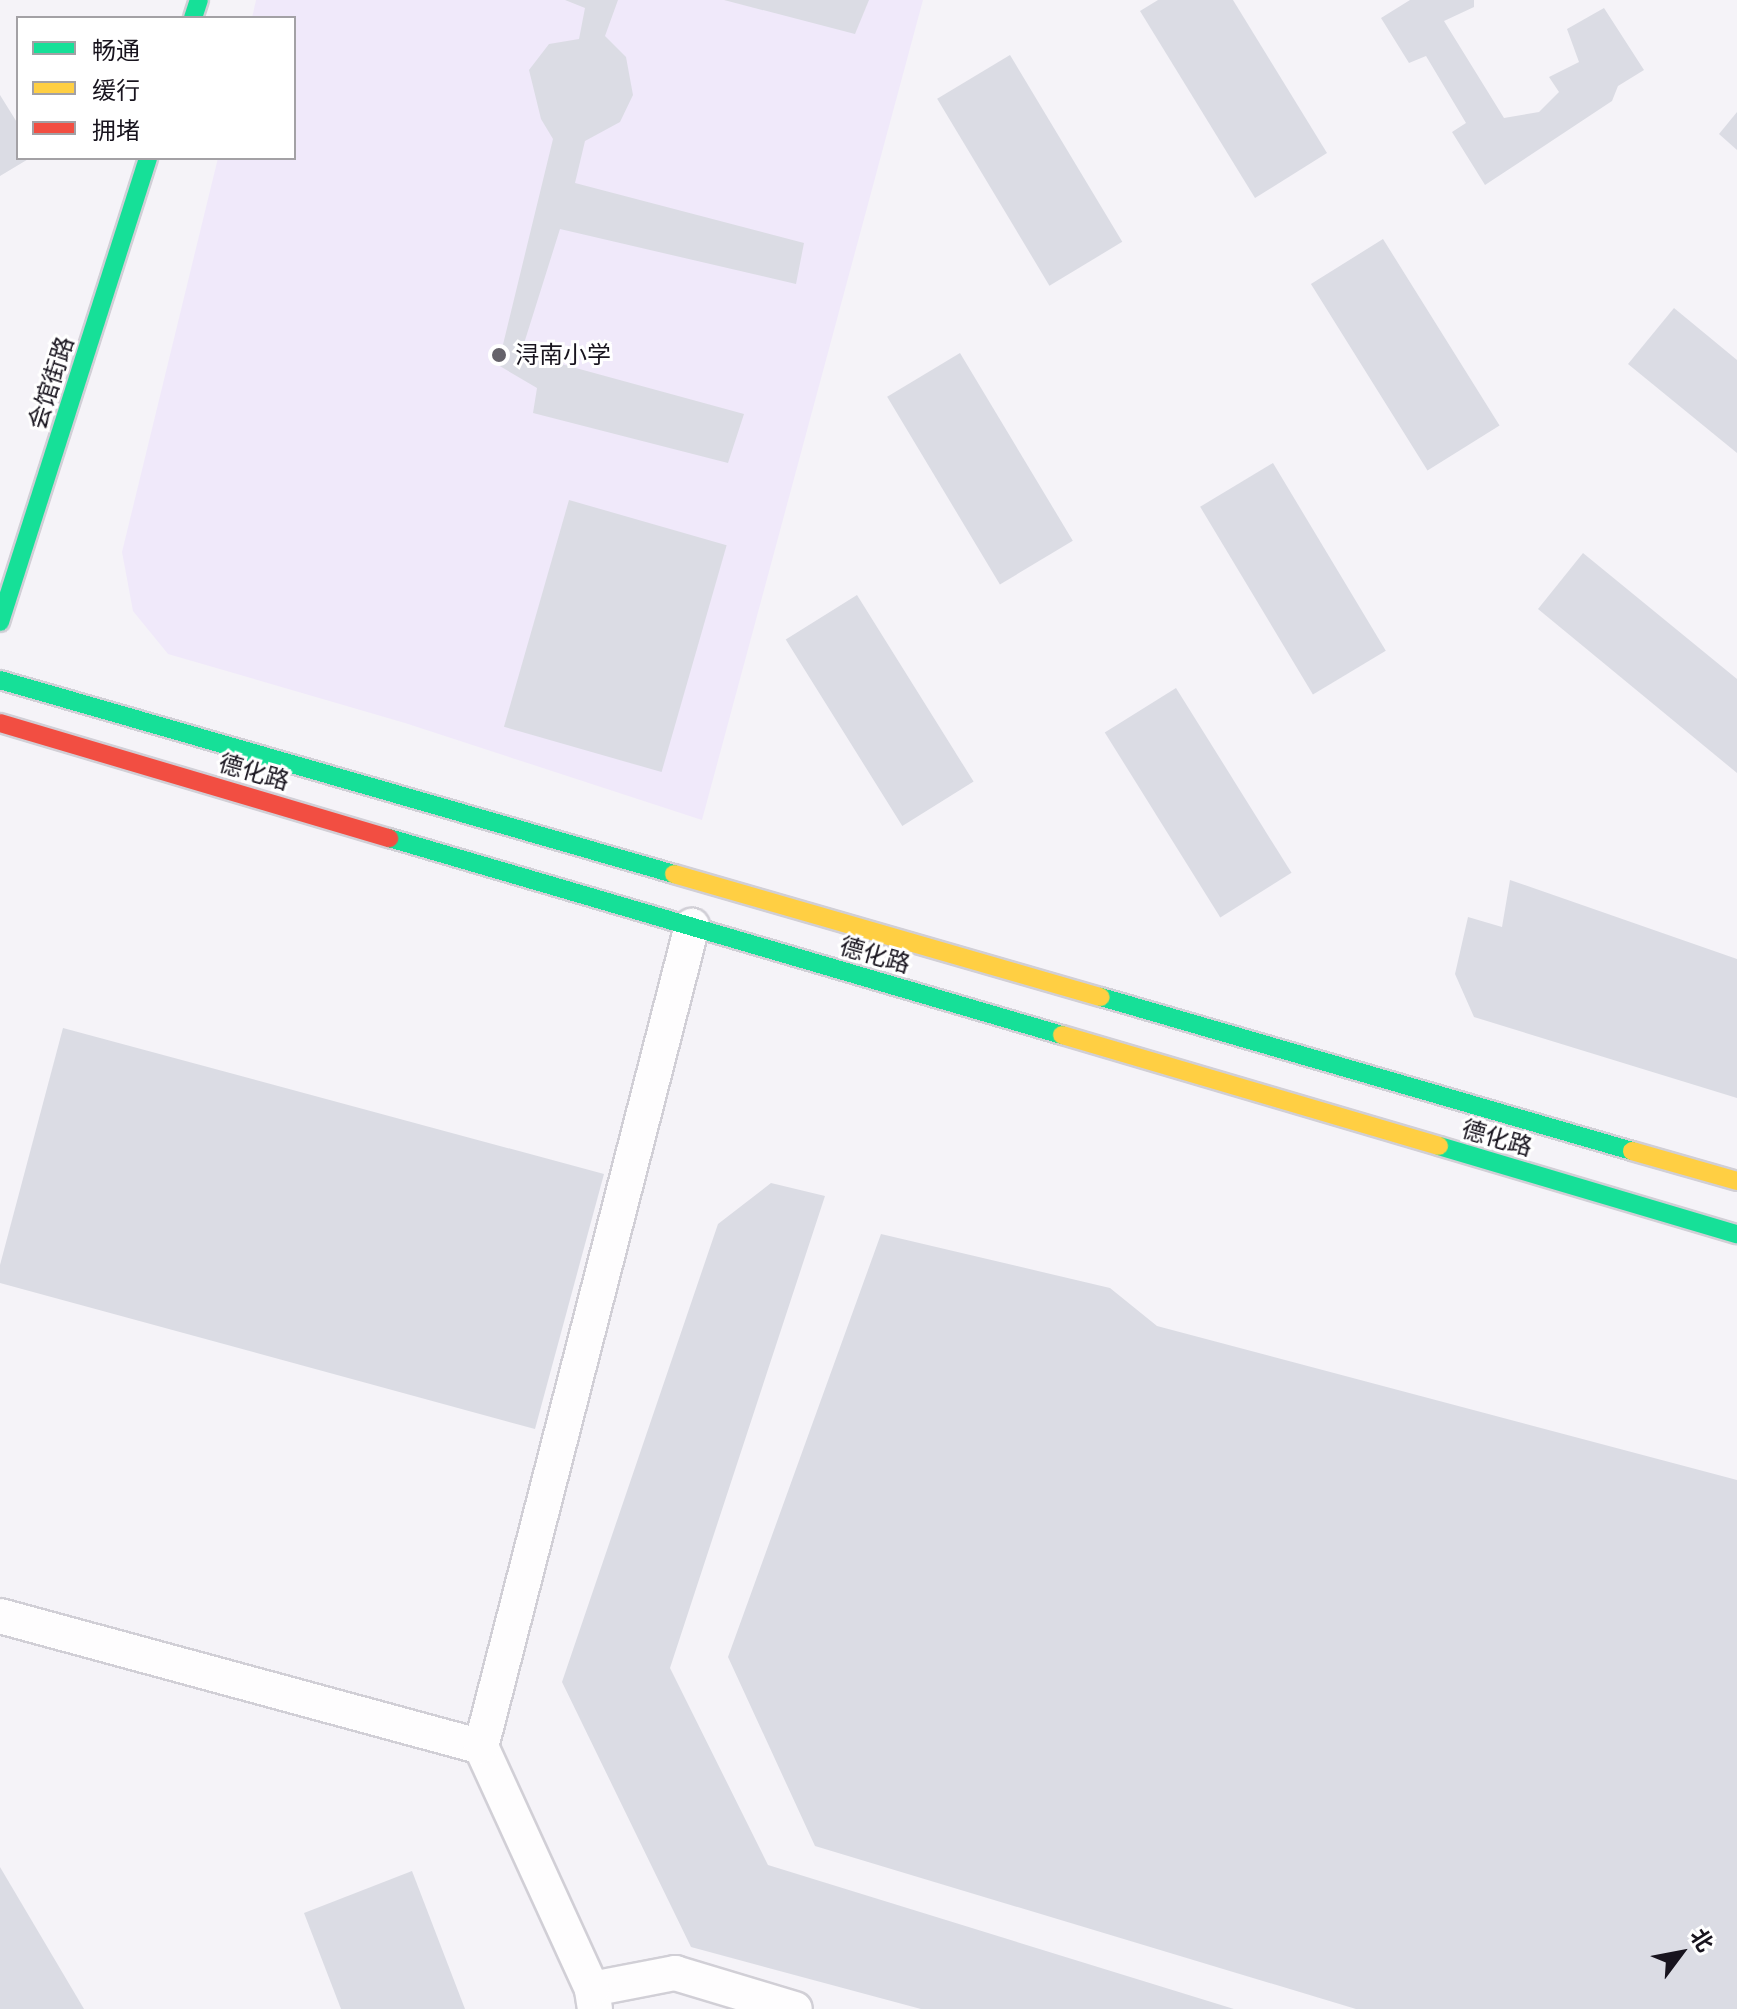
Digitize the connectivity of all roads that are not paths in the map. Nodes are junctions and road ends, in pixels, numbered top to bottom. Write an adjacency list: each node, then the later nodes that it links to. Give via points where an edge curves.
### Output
1 (147, 160): 2 (main road, 会馆街路)
2 (0, 622)
3 (0, 680): 6 (main road, 德化路)
4 (0, 723): 5 (main road, 德化路)
5 (692, 926): 7 (main road, 德化路); 9 (street)
6 (1737, 1181)
7 (1737, 1234)
8 (0, 1616): 9 (street)
9 (481, 1747): 10 (street)
10 (594, 1999): 11 (street, via 675,1973)
11 (795, 2009)

